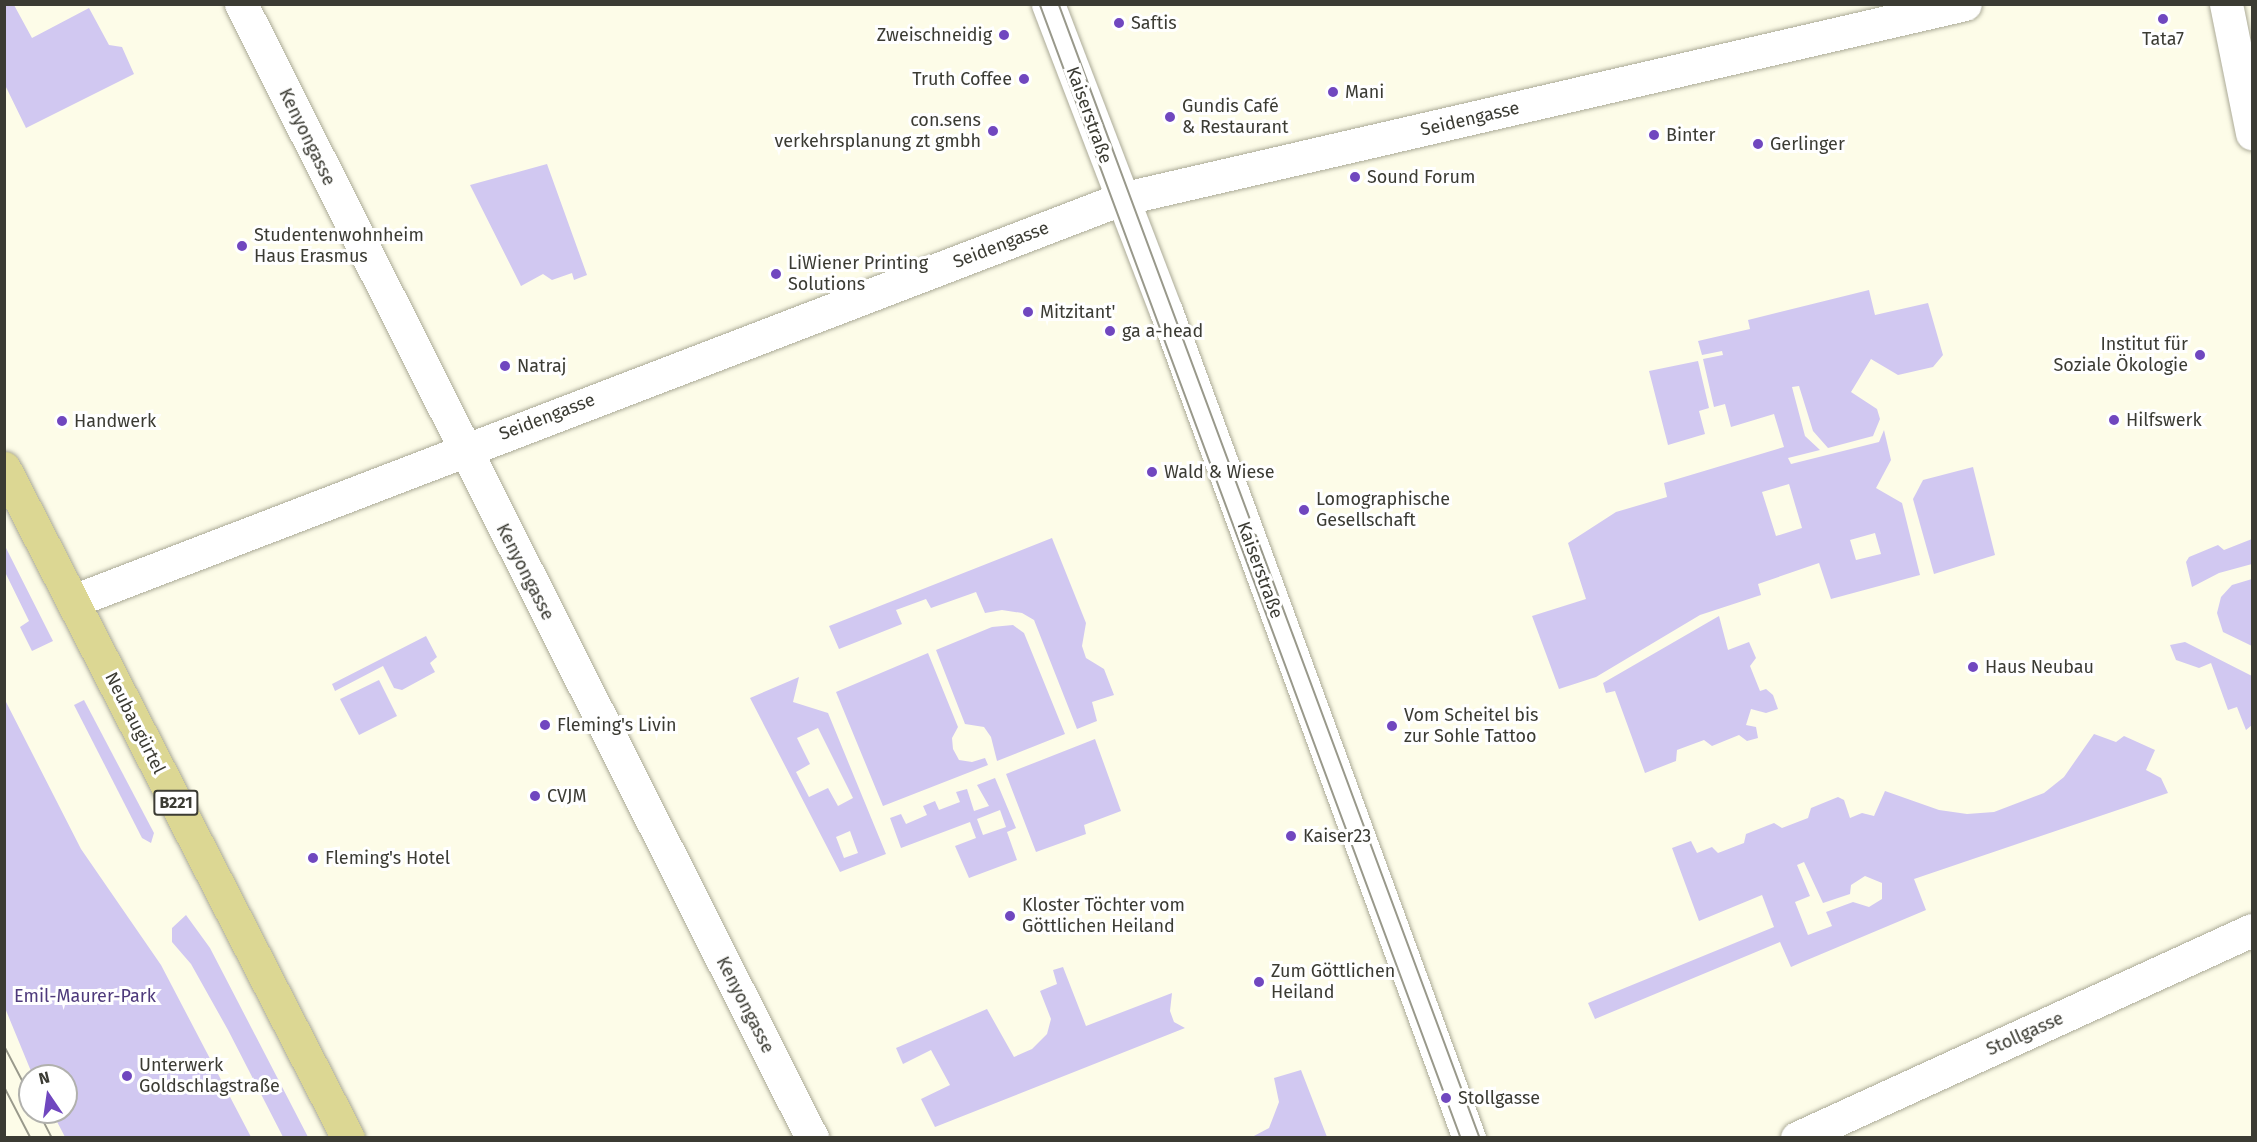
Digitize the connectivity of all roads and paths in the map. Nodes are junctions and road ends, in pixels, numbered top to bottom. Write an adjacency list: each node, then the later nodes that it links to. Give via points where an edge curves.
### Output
1 (241, 4): 7 (street, Kenyongasse)
2 (1048, 4): 6 (street, Kaiserstraße)
3 (1965, 4): 6 (street, Seidengasse)
4 (2226, 4): 5 (street)
5 (2253, 133)
6 (1121, 199): 7 (street, Seidengasse); 13 (street, Kaiserstraße, via 1170,322)
7 (462, 449): 9 (street, Seidengasse); 12 (street, Kenyongasse)
8 (4, 468): 9 (main road, Neubaugürtel / B221)
9 (73, 601): 11 (main road, Neubaugürtel / B221)
10 (2253, 930): 14 (street, Stollgasse)
11 (348, 1137)
12 (812, 1137)
13 (1469, 1137)
14 (1797, 1137)

